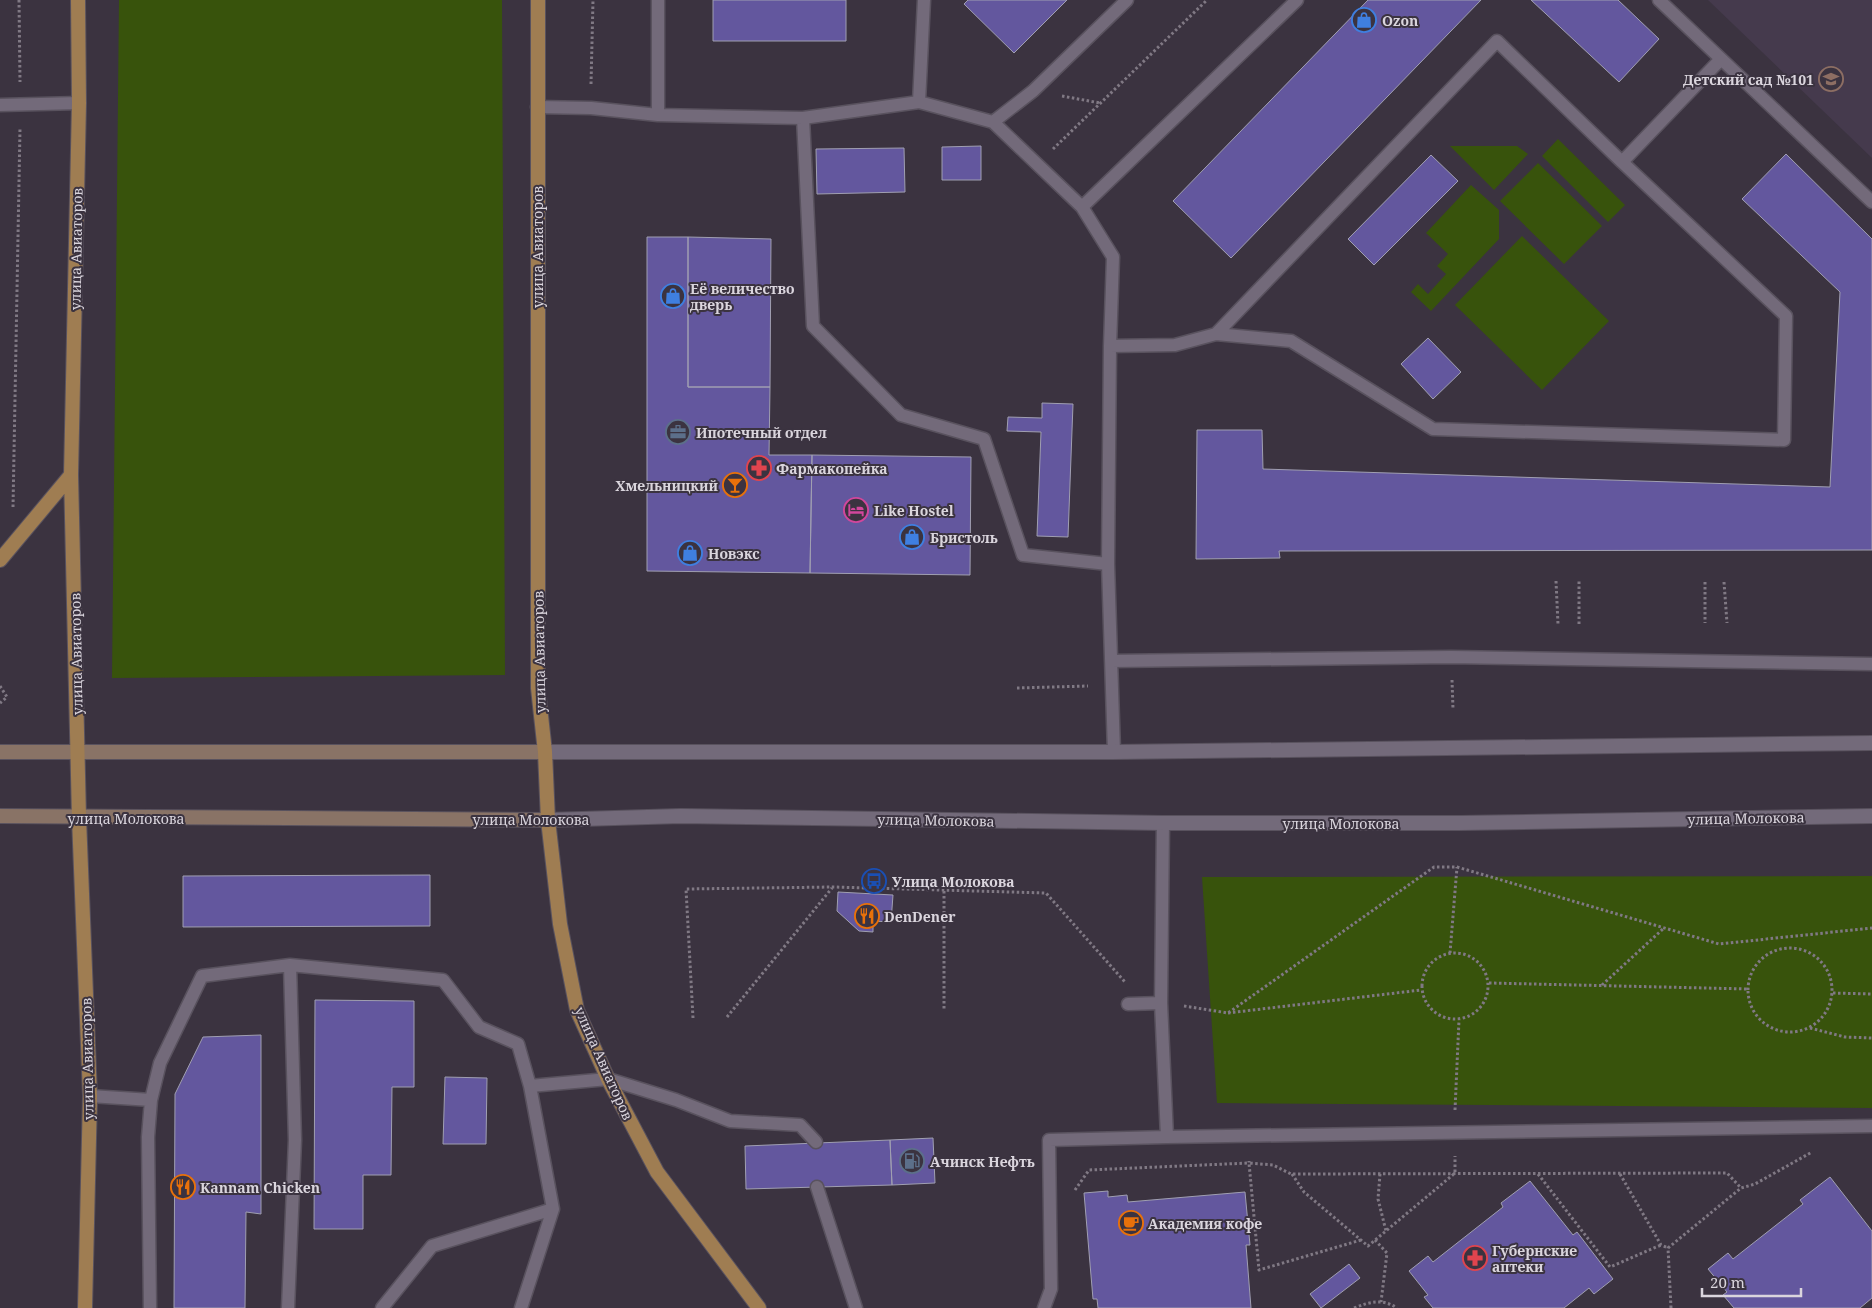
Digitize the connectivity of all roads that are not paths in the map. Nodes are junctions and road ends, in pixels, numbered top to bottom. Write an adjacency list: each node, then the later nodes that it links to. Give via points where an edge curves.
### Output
1 (78, 0): 10 (main road, улица Авиаторов)
2 (538, 0): 12 (main road, улица Авиаторов)
3 (658, 0): 13 (lane)
4 (924, 0): 9 (lane)
5 (1127, 0): 15 (lane, via 1033,91)
6 (1297, 0): 18 (lane)
7 (1659, 0): 8 (lane)
8 (1721, 59): 16 (lane); 17 (lane)
9 (919, 102): 14 (lane); 15 (lane)
10 (79, 103): 11 (lane); 21 (main road, улица Авиаторов)
11 (0, 105)
12 (537, 108): 13 (lane, via 591,108); 29 (main road, улица Авиаторов, via 538,688)
13 (658, 115): 14 (lane)
14 (803, 118): 23 (lane, via 813,326 901,415 984,439 1023,555)
15 (993, 122): 18 (lane)
16 (1622, 162): 19 (lane, via 1496,41); 19 (lane, via 1786,316 1784,440 1433,429 1291,341)
17 (1872, 202)
18 (1082, 207): 20 (lane, via 1113,257)
19 (1216, 334): 20 (lane, via 1175,345)
20 (1110, 346): 23 (lane)
21 (71, 475): 22 (main road); 27 (main road, улица Авиаторов)
22 (0, 560)
23 (1108, 564): 24 (lane)
24 (1112, 661): 25 (lane, via 1451,656); 30 (lane)
25 (1872, 664)
26 (1872, 743): 30 (street)
27 (78, 751): 28 (main road); 29 (main road); 33 (main road, улица Авиаторов)
28 (0, 752)
29 (544, 752): 30 (street); 34 (main road, улица Авиаторов)
30 (1114, 752)
31 (0, 816): 33 (main road, улица Молокова)
32 (1872, 816): 35 (street, улица Молокова, via 1460,823)
33 (79, 818): 34 (main road, улица Молокова); 41 (main road, улица Авиаторов)
34 (548, 820): 35 (street, улица Молокова, via 681,816); 39 (main road, улица Авиаторов, via 560,924 577,1010)
35 (1163, 823): 37 (lane)
36 (290, 965): 40 (lane, via 443,980 479,1027 518,1044); 42 (lane, via 202,976 160,1064); 50 (lane, via 295,1140)
37 (1161, 1003): 38 (lane); 44 (lane)
38 (1128, 1004)
39 (608, 1079): 40 (lane); 45 (lane, via 730,1121 800,1125); 53 (main road, улица Авиаторов, via 657,1172)
40 (530, 1086): 47 (lane)
41 (90, 1096): 42 (lane); 48 (main road, улица Авиаторов)
42 (151, 1100): 49 (lane, via 148,1137)
43 (1872, 1126): 44 (lane)
44 (1167, 1137): 55 (lane, via 1049,1140 1051,1289)
45 (816, 1142)
46 (817, 1188): 54 (lane)
47 (553, 1209): 51 (lane, via 432,1246); 52 (lane)
48 (85, 1308)
49 (150, 1308)
50 (288, 1308)
51 (382, 1308)
52 (521, 1308)
53 (759, 1308)
54 (856, 1308)
55 (1044, 1308)

